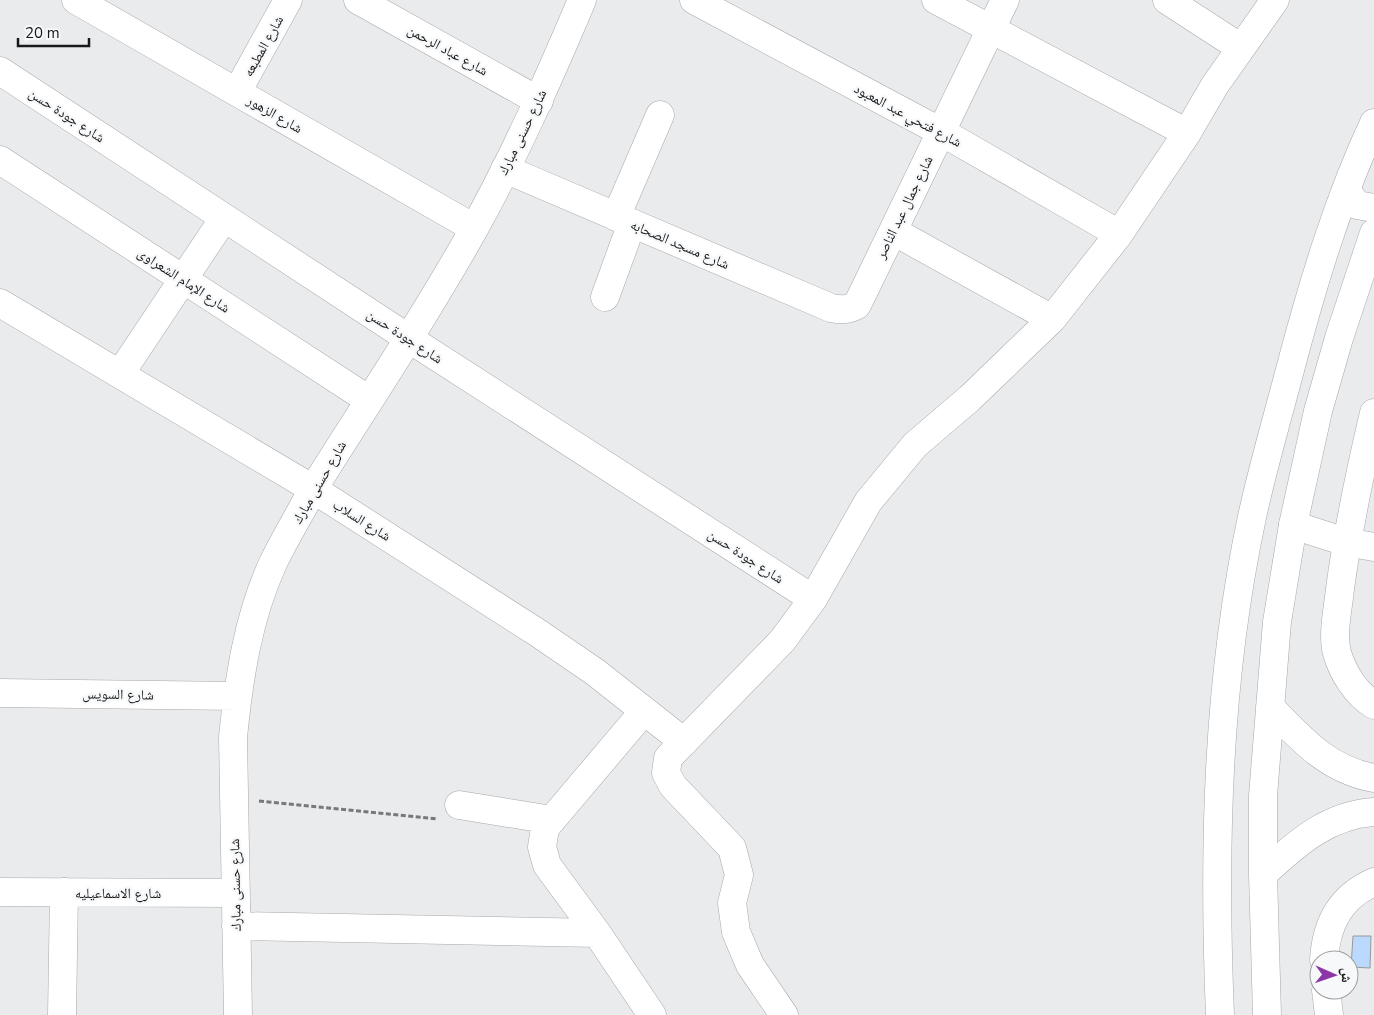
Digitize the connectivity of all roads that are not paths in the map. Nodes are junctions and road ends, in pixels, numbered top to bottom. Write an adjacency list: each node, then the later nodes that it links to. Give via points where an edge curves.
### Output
1 (76, 0): 13 (street, شارع الزهور)
2 (288, 0): 13 (street, شارع المطبعه)
3 (358, 0): 14 (street, شارع عباد الرحمن)
4 (582, 0): 14 (street, شارع حسنى مبارك)
5 (694, 0): 17 (street, شارع فتحي عبد المعبود)
6 (936, 0): 10 (street)
7 (1005, 0): 10 (street, شارع جمال عبد الناصر)
8 (1167, 0): 11 (street)
9 (1275, 0): 11 (street)
10 (991, 28): 17 (street, شارع جمال عبد الناصر); 18 (street)
11 (1241, 48): 18 (street)
12 (0, 71): 23 (street, شارع جودة حسن)
13 (237, 92): 25 (street, شارع الزهور)
14 (539, 101): 20 (street, شارع حسنى مبارك)
15 (660, 115): 24 (street)
16 (1374, 123): 21 (street)
17 (941, 132): 26 (street, شارع جمال عبد الناصر); 28 (street, شارع فتحي عبد المعبود)
18 (1187, 132): 28 (street)
19 (0, 160): 31 (street, شارع الإمام الشعراوى)
20 (505, 169): 24 (street, شارع مسجد الصحابه); 25 (street, شارع حسنى مبارك)
21 (1346, 190): 22 (street, via 1357,205); 29 (street)
22 (1374, 208)
23 (224, 218): 31 (street); 36 (street, شارع جودة حسن)
24 (624, 220): 32 (street); 34 (street, شارع مسجد الصحابه, via 831,308 845,310)
25 (474, 228): 36 (street, شارع حسنى مبارك)
26 (893, 231): 34 (street, شارع جمال عبد الناصر); 35 (street)
27 (1374, 233): 30 (street)
28 (1119, 234): 35 (street)
29 (1327, 244): 30 (street, via 1352,248); 68 (street, via 1254,508 1235,613 1218,789 1216,908)
30 (1365, 259): 41 (street, via 1318,411)
31 (184, 280): 37 (street); 38 (street, شارع الإمام الشعراوى)
32 (605, 297)
33 (0, 303): 37 (street, شارع السلاب)
34 (857, 305)
35 (1052, 319): 44 (street, via 915,446 868,502)
36 (408, 338): 38 (street, شارع حسنى مبارك); 44 (street, شارع جودة حسن)
37 (120, 374): 40 (street, شارع السلاب)
38 (369, 400): 40 (street, شارع حسنى مبارك)
39 (1374, 413): 42 (street)
40 (313, 489): 46 (street, شارع حسنى مبارك, via 273,564 250,629); 49 (street, شارع السلاب, via 538,633)
41 (1294, 525): 42 (street); 48 (street, via 1277,622)
42 (1346, 542): 43 (street); 47 (street, via 1336,620 1337,652 1348,679)
43 (1374, 547)
44 (813, 599): 50 (street, via 782,641)
45 (0, 693): 46 (street, شارع السويس)
46 (237, 696): 59 (street, شارع حسنى مبارك, via 233,736)
47 (1374, 705)
48 (1270, 707): 51 (street, via 1326,761 1348,772); 55 (street, via 1263,796)
49 (644, 710): 50 (street, شارع السلاب); 54 (street)
50 (684, 742): 67 (street, via 668,758 666,773 673,786 732,848 739,875 732,903 736,932 750,965)
51 (1374, 778)
52 (459, 806): 54 (street)
53 (1374, 812): 55 (street, via 1346,817 1323,826 1302,839)
54 (552, 820): 61 (street, via 546,828 542,847 547,865)
55 (1263, 874): 69 (street)
56 (1374, 882): 62 (street, via 1360,888 1344,902 1332,920)
57 (0, 892): 58 (street, شارع الاسماعيليه)
58 (64, 892): 59 (street, شارع الاسماعيليه); 64 (street)
59 (236, 893): 60 (street, شارع حسنى مبارك)
60 (236, 926): 61 (street); 65 (street, شارع حسنى مبارك)
61 (597, 933): 66 (street)
62 (1324, 950)
63 (1327, 1000): 70 (street)
64 (62, 1015)
65 (238, 1015)
66 (652, 1015)
67 (784, 1015)
68 (1220, 1015)
69 (1268, 1015)
70 (1329, 1015)

